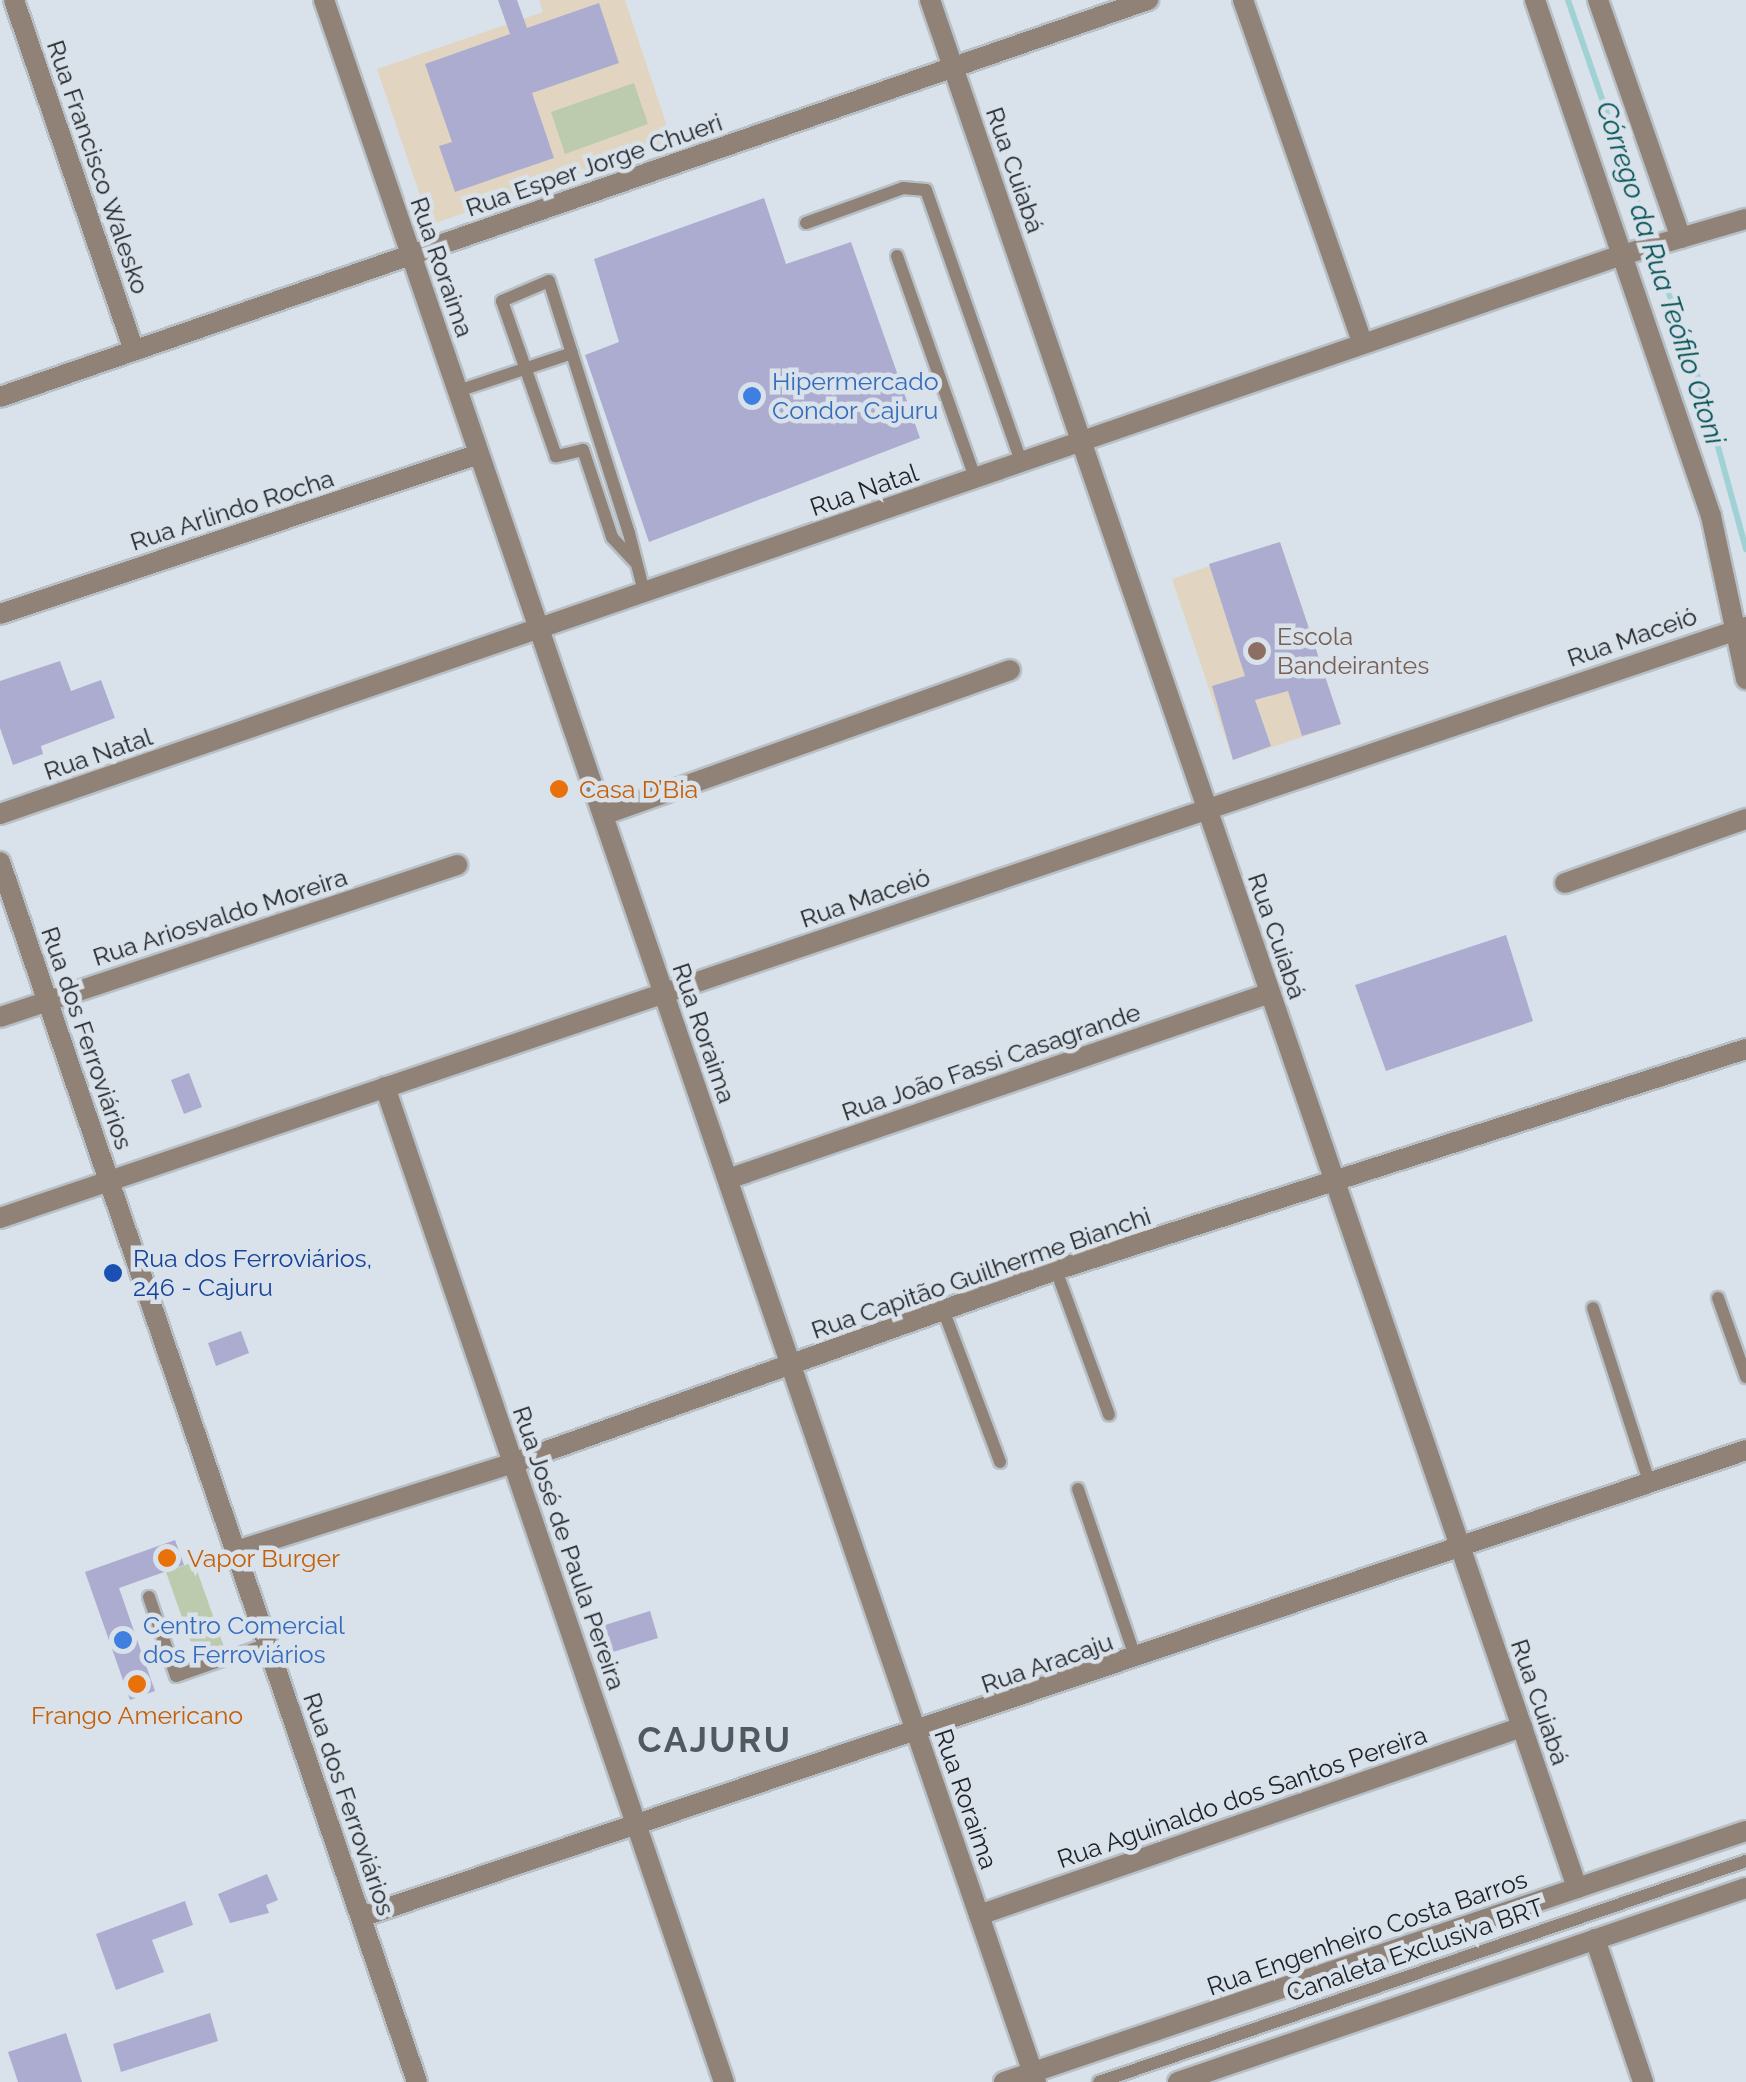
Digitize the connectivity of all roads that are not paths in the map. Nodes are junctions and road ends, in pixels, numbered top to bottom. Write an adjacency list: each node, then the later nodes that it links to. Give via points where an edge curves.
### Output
1 (14, 0): 16 (street, Rua Francisco Walesko)
2 (324, 0): 12 (street, Rua Roraima)
3 (930, 0): 8 (street, Rua Cuiabá)
4 (1148, 0): 8 (street, Rua Esper Jorge Chueri)
5 (1243, 0): 15 (street)
6 (1535, 0): 13 (street)
7 (1598, 0): 11 (street)
8 (954, 67): 12 (street, Rua Esper Jorge Chueri); 21 (street, Rua Cuiabá)
9 (1746, 219): 11 (street, Rua Natal)
10 (806, 223): 23 (lane, via 903,188 926,190)
11 (1681, 238): 13 (street, Rua Natal)
12 (411, 254): 16 (street, Rua Esper Jorge Chueri); 19 (street, Rua Roraima)
13 (1622, 254): 15 (street, Rua Natal); 29 (street, via 1711,516)
14 (897, 256): 24 (lane)
15 (1363, 344): 21 (street, Rua Natal)
16 (134, 350): 20 (street, Rua Esper Jorge Chueri)
17 (572, 353): 18 (lane); 18 (lane, via 549,281 502,300); 25 (lane)
18 (526, 368): 19 (lane); 25 (lane, via 556,456 584,450 612,537)
19 (458, 391): 22 (street, Rua Roraima)
20 (0, 396)
21 (1082, 441): 23 (street, Rua Natal); 32 (street, Rua Cuiabá)
22 (480, 454): 27 (street, Rua Arlindo Rocha); 28 (street, Rua Roraima)
23 (1021, 462): 24 (street, Rua Natal)
24 (975, 478): 26 (street, Rua Natal)
25 (636, 562): 26 (lane)
26 (644, 592): 28 (street, Rua Natal)
27 (0, 614)
28 (539, 628): 33 (street, Rua Natal); 34 (street, Rua Roraima)
29 (1741, 628): 31 (street); 32 (street, Rua Maceió)
30 (1010, 670): 34 (street)
31 (1746, 679)
32 (1207, 808): 39 (street, Rua Maceió); 40 (street, Rua Cuiabá)
33 (0, 814)
34 (603, 816): 39 (street, Rua Roraima)
35 (1746, 819): 38 (street)
36 (0, 862): 41 (street, Rua dos Ferroviários)
37 (457, 865): 41 (street, Rua Ariosvaldo Moreira)
38 (1565, 883)
39 (664, 992): 44 (street, Rua Maceió); 45 (street, Rua Roraima)
40 (1270, 993): 45 (street, Rua João Fassi Casagrande); 46 (street, Rua Cuiabá)
41 (48, 1001): 42 (street, Rua Ariosvaldo Moreira); 47 (street, Rua dos Ferroviários)
42 (0, 1017)
43 (1746, 1050): 46 (street, Rua Capitão Guilherme Bianchi)
44 (386, 1087): 47 (street, Rua Maceió); 57 (street, Rua José de Paula Pereira)
45 (728, 1180): 53 (street, Rua Roraima)
46 (1334, 1180): 49 (street, Rua Capitão Guilherme Bianchi); 61 (street, Rua Cuiabá)
47 (110, 1181): 48 (street, Rua Maceió); 62 (street, Rua dos Ferroviários)
48 (0, 1218)
49 (1056, 1270): 52 (street, Rua Capitão Guilherme Bianchi); 55 (lane)
50 (1718, 1298): 54 (lane)
51 (1593, 1308): 59 (lane)
52 (944, 1312): 53 (street, Rua Capitão Guilherme Bianchi); 58 (lane)
53 (791, 1366): 57 (street, Rua Capitão Guilherme Bianchi); 67 (street, Rua Roraima)
54 (1746, 1376)
55 (1109, 1415)
56 (1746, 1450): 59 (street, Rua Aracaju)
57 (513, 1462): 62 (street, Rua Capitão Guilherme Bianchi); 68 (street, Rua José de Paula Pereira)
58 (1000, 1462)
59 (1650, 1484): 61 (street, Rua Aracaju)
60 (1078, 1488): 65 (lane)
61 (1461, 1550): 65 (street, Rua Aracaju); 66 (street, Rua Cuiabá)
62 (236, 1551): 64 (street, Rua dos Ferroviários)
63 (149, 1597): 64 (lane, via 176,1676)
64 (268, 1644): 74 (street, Rua dos Ferroviários)
65 (1136, 1659): 67 (street, Rua Aracaju)
66 (1522, 1726): 71 (street, Rua Cuiabá); 73 (street, Rua Aguinaldo dos Santos Pereira)
67 (918, 1734): 68 (street, Rua Aracaju); 73 (street, Rua Roraima)
68 (638, 1828): 74 (street, Rua Aracaju); 78 (street, Rua José de Paula Pereira)
69 (1746, 1831): 71 (street, Rua Engenheiro Costa Barros)
70 (1746, 1861): 80 (lane, Canaleta Exclusiva BRT)
71 (1577, 1888): 76 (street, Rua Engenheiro Costa Barros)
72 (1746, 1888): 75 (street)
73 (979, 1915): 76 (street, Rua Roraima)
74 (361, 1917): 77 (street, Rua dos Ferroviários)
75 (1595, 1940): 81 (street); 82 (street)
76 (1035, 2077): 79 (street, Rua Engenheiro Costa Barros)
77 (418, 2082)
78 (724, 2082)
79 (1004, 2082)
80 (1099, 2082)
81 (1178, 2082)
82 (1644, 2082)

